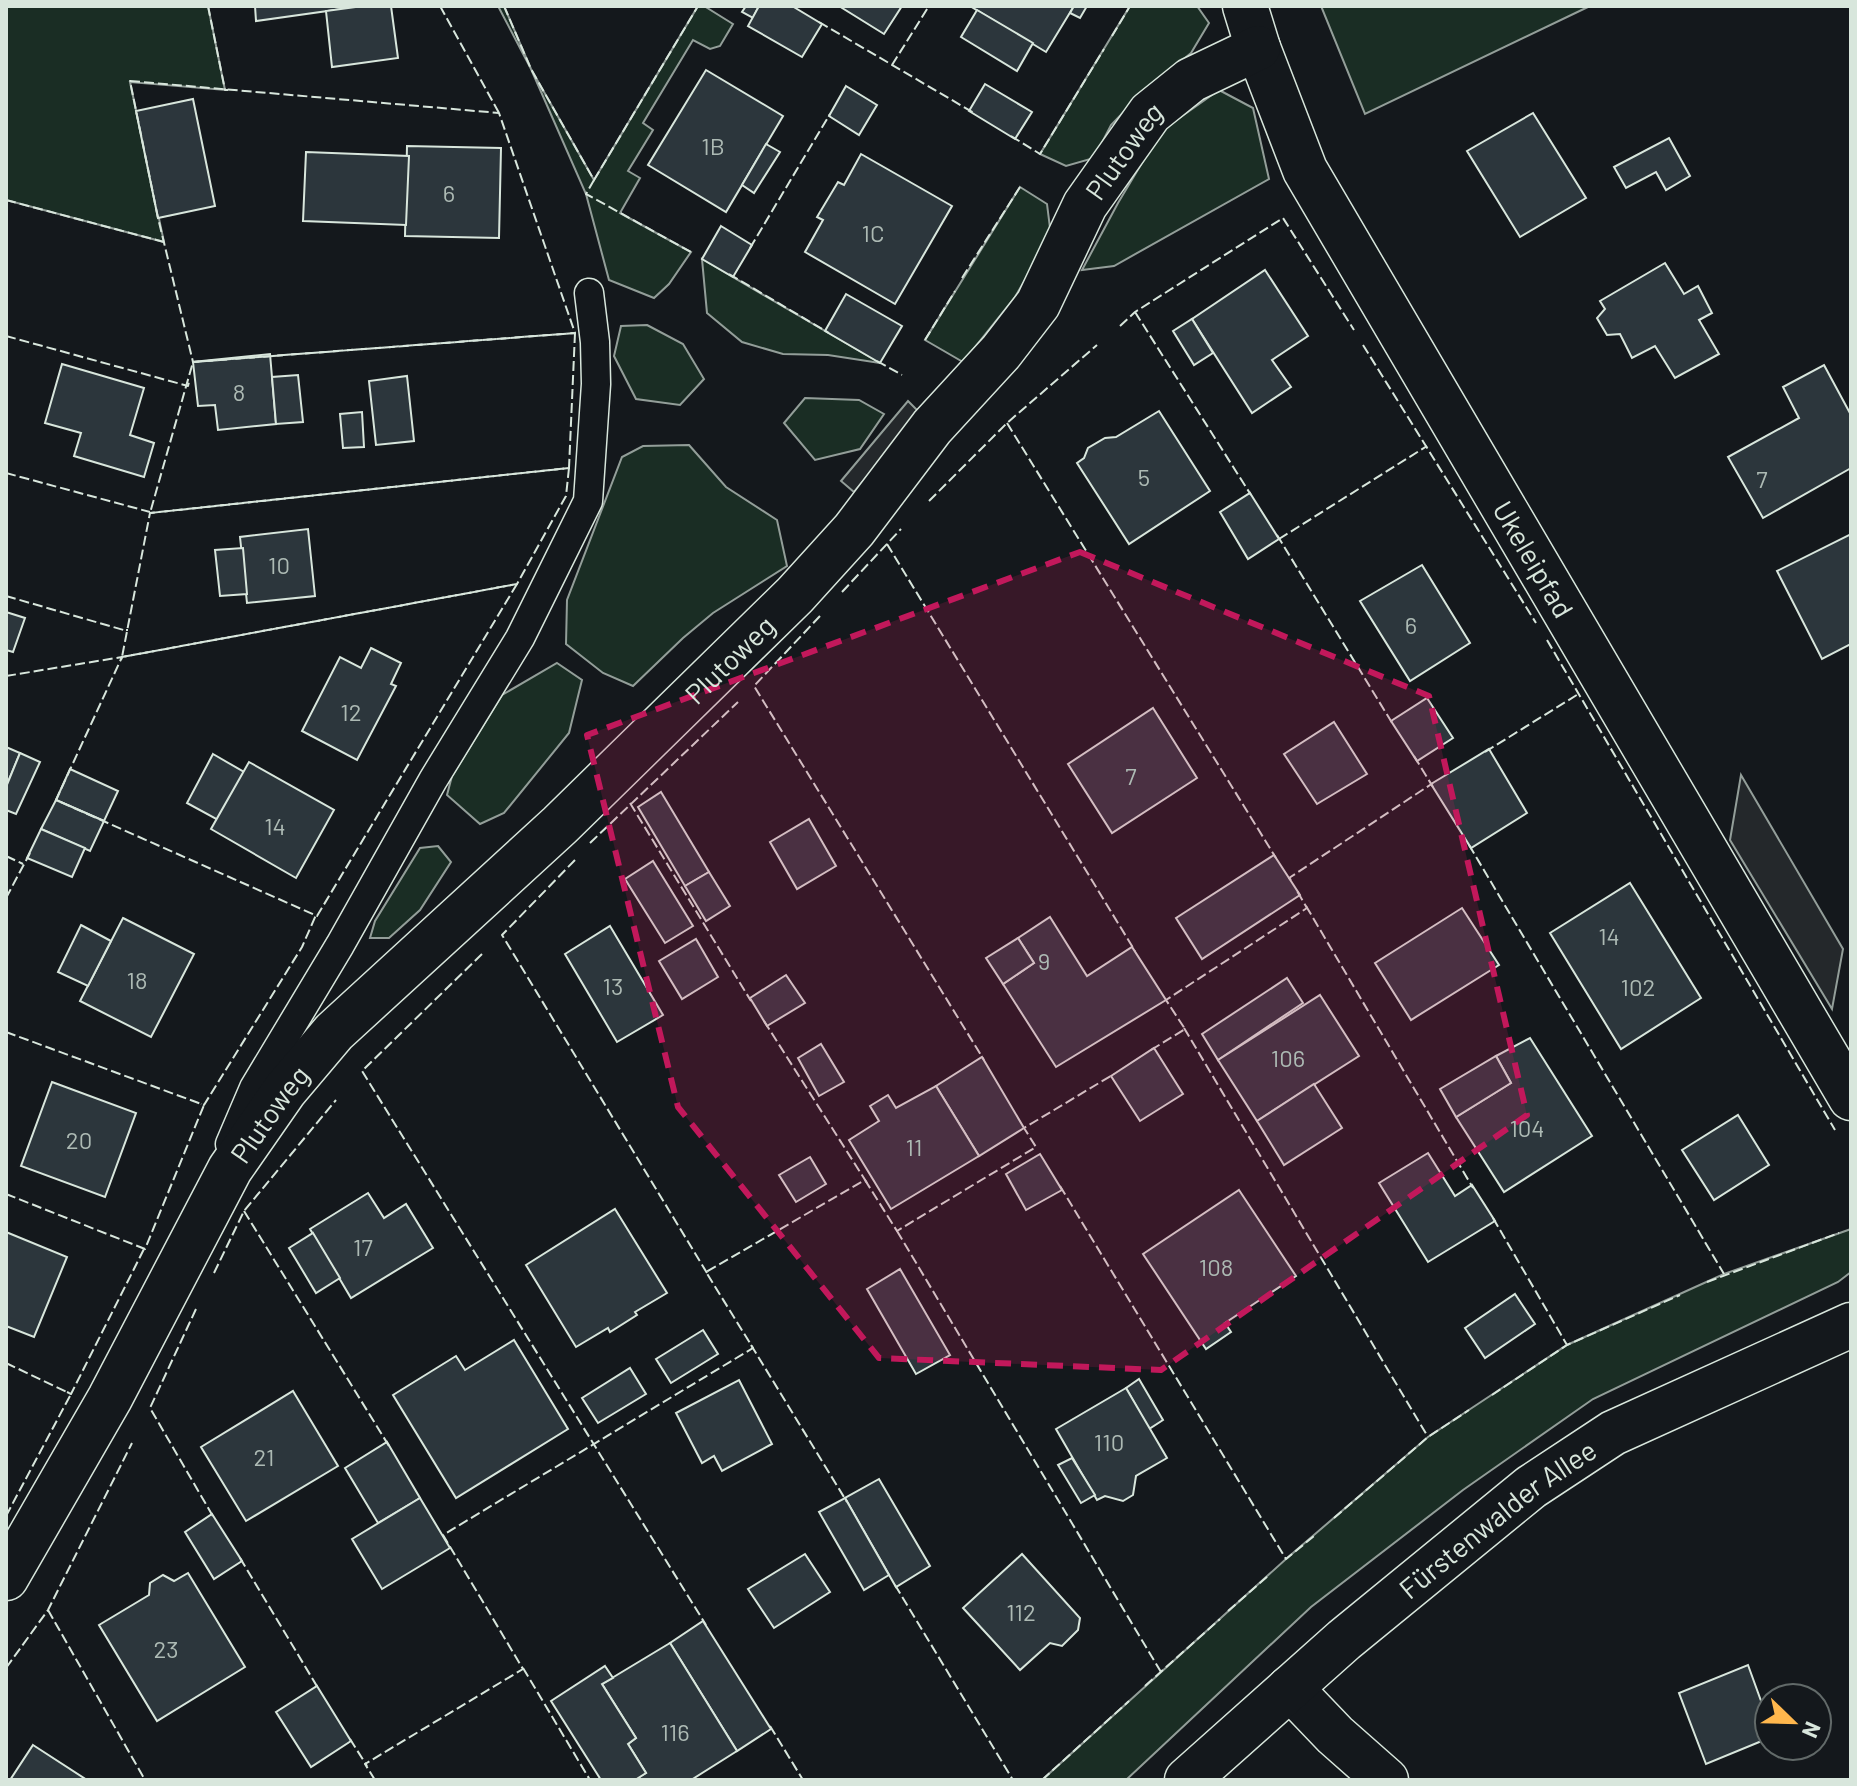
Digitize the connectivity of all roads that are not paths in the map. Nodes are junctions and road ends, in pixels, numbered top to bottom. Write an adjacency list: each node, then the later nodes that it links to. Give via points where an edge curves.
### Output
1 (1245, 6): 2 (street, Ukeleipfad)
2 (1258, 48): 4 (street, Ukeleipfad, via 1305,170); 5 (street, Plutoweg, via 1191,80 1150,113 1085,205 1038,304 932,427 854,530 625,764 334,1032 230,1169)
3 (589, 293): 5 (lane, Plutoweg, via 596,384 588,501 520,638 254,1088)
4 (1851, 1098)
5 (179, 1262): 7 (street, Plutoweg, via 110,1398)
6 (1851, 1325): 8 (street, Fürstenwalder Allee, via 1613,1433 1482,1525)
7 (6, 1578)
8 (1290, 1688): 9 (street, Fürstenwalder Allee); 10 (street)
9 (1187, 1780)
10 (1386, 1780)

